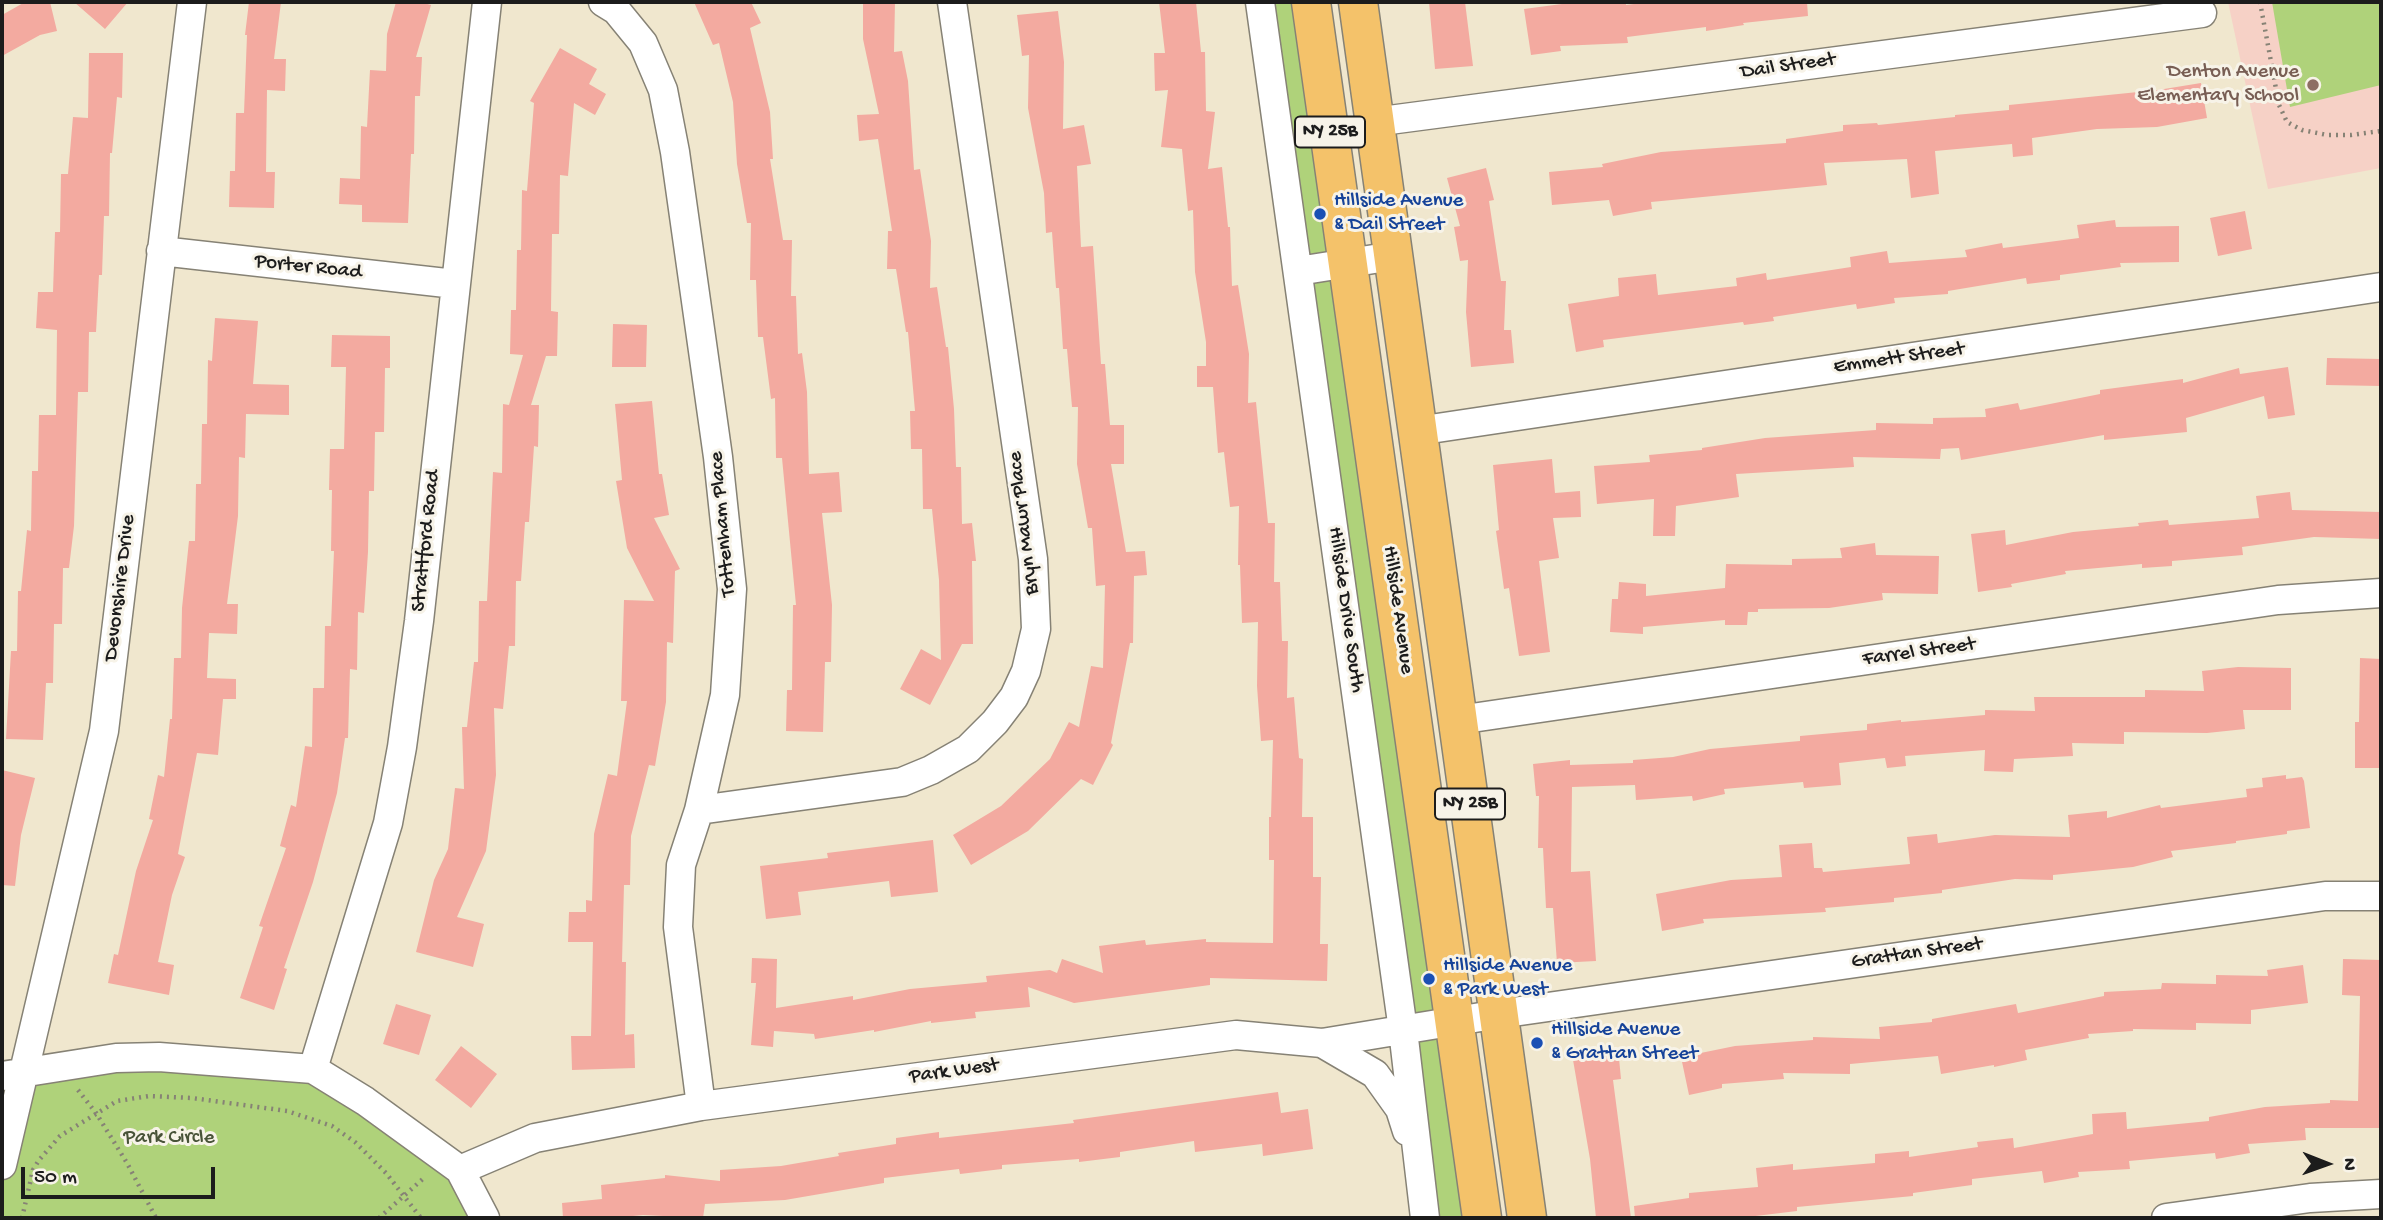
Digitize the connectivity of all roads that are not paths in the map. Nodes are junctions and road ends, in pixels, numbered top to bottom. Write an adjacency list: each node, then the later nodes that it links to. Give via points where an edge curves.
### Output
1 (192, 2): 10 (street, Devonshire Drive)
2 (487, 2): 14 (street, Strattford Road)
3 (603, 2): 19 (street, Tottenham Place, via 616,10 643,43 663,90 718,457 732,589 725,695)
4 (953, 2): 19 (street, Bryn Mawr Place, via 1032,559 1036,629 1026,671 996,722 968,749 931,771 902,782)
5 (1260, 2): 13 (street, Hillside Drive South)
6 (1311, 2): 12 (main road, Hillside Avenue / NY 25B)
7 (1357, 2): 9 (main road, NY 25B)
8 (2202, 13): 9 (street, Dail Street)
9 (1374, 122): 11 (main road, NY 25B)
10 (161, 251): 14 (street, Porter Road); 26 (street, Devonshire Drive, via 104,731)
11 (1393, 256): 12 (street); 16 (main road, NY 25B)
12 (1348, 263): 13 (street); 22 (main road, Hillside Avenue / NY 25B)
13 (1298, 271): 23 (street, Hillside Drive South)
14 (455, 284): 25 (street, Strattford Road, via 402,747 388,823)
15 (2381, 287): 16 (street, Emmett Street)
16 (1418, 431): 18 (main road, NY 25B)
17 (2381, 593): 18 (street, Farrel Street, via 2278,600)
18 (1458, 720): 21 (main road, NY 25B)
19 (699, 810): 27 (street, Tottenham Place, via 681,865 678,927)
20 (2381, 896): 21 (street, Grattan Street, via 2325,896)
21 (1499, 1014): 22 (street, Grattan Street); 36 (main road, NY 25B)
22 (1454, 1022): 23 (street, Park West); 35 (main road, Hillside Avenue / NY 25B)
23 (1403, 1030): 24 (street, Park West); 29 (street, Hillside Drive South)
24 (1322, 1043): 27 (street, Park West, via 1236,1035); 29 (street, via 1375,1074 1400,1109)
25 (313, 1069): 26 (street, via 159,1057); 28 (street)
26 (13, 1074): 30 (street, Devonshire Drive)
27 (701, 1106): 28 (street, Park West, via 535,1138)
28 (453, 1164): 32 (street)
29 (1419, 1164): 33 (street); 34 (street, Hillside Drive South)
30 (2, 1165)
31 (2381, 1194): 37 (street, via 2310,1198)
32 (485, 1218)
33 (1416, 1218)
34 (1425, 1218)
35 (1482, 1218)
36 (1527, 1218)
37 (2166, 1218)

